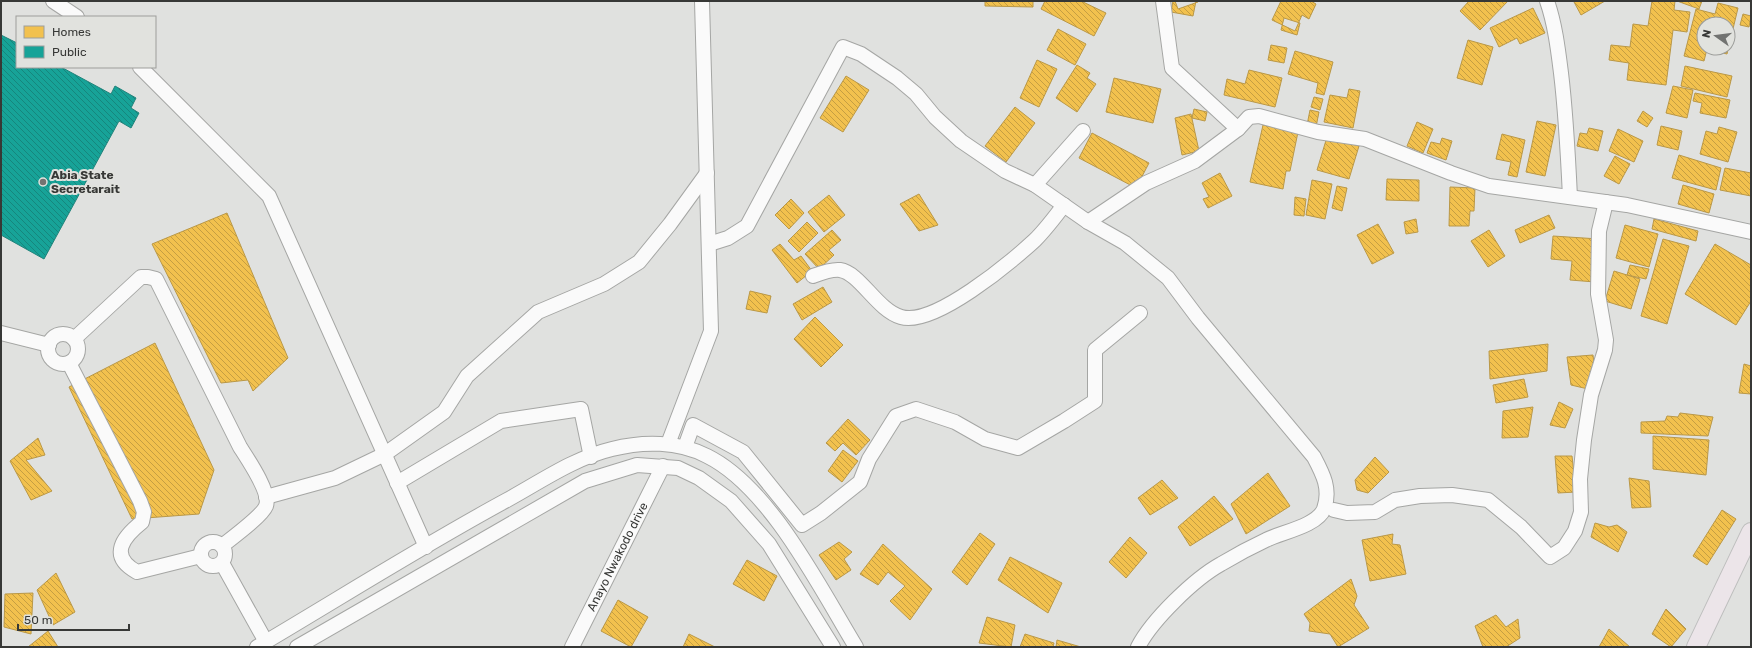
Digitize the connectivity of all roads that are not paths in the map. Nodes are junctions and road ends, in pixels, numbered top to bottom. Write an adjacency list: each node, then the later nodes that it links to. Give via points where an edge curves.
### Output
1 (53, 1): 5 (street)
2 (702, 1): 9 (street)
3 (1163, 1): 7 (street, via 1172,68)
4 (1547, 1): 11 (street, via 1559,50)
5 (76, 16)
6 (141, 68): 25 (street, via 269,196)
7 (1238, 129): 11 (street, via 1249,117 1259,116 1318,132 1365,139 1489,186); 14 (street, via 1194,160 1146,183)
8 (1083, 131): 10 (street)
9 (707, 172): 16 (street); 25 (street, via 639,262 604,284 538,312 468,376 444,412)
10 (1035, 185): 13 (street); 16 (street, via 1005,170 961,141 897,78 861,54 843,47 747,226 728,238)
11 (1570, 197): 12 (street)
12 (1606, 202): 15 (street); 30 (street, via 1599,231 1598,294 1606,340 1605,350 1591,394 1580,479 1580,512 1575,531 1564,548 1550,557 1521,527 1488,500 1452,495 1420,496 1396,500 1375,512 1347,513)
13 (1064, 205): 14 (street); 17 (street, via 1036,239 991,276 941,310 919,317 903,318 889,312 856,279 840,270)
14 (1088, 222): 41 (street, via 1125,243 1168,278 1198,318 1314,457 1325,478 1327,490 1324,509 1318,517 1267,539 1202,576 1163,614)
15 (1751, 232)
16 (709, 244): 23 (street, via 711,331)
17 (813, 276)
18 (1140, 313): 24 (street, via 1095,350 1095,401 1064,421 1018,448 984,440 955,422 916,409 896,416 869,459 860,482 802,525 743,452 693,425)
19 (1, 333): 21 (street)
20 (74, 339): 21 (street, via 65,334 60,335 51,340); 22 (street, via 78,353); 29 (street, via 141,277 156,279)
21 (49, 345): 22 (street, via 49,354 55,362)
22 (69, 363): 34 (street, via 144,512 142,522 128,533 122,543 121,552 124,560 137,572)
23 (668, 444): 24 (street); 26 (street, via 612,449)
24 (685, 447): 40 (street, via 708,456 746,484 785,531)
25 (385, 454): 28 (street); 29 (street, via 335,478)
26 (591, 456): 28 (street, via 581,409 501,421); 33 (street)
27 (663, 466): 37 (street, via 637,465 585,481); 38 (street, Anayo Nwakodo drive); 39 (street, via 678,468 699,478 731,501 769,544)
28 (397, 483): 33 (street)
29 (266, 497): 32 (street, via 266,506 259,515)
30 (1334, 510)
31 (1749, 540): 42 (main road)
32 (222, 546): 34 (street, via 217,542 211,542 205,545); 35 (street, via 225,558)
33 (426, 547): 36 (street)
34 (202, 556): 35 (street, via 204,562 210,566)
35 (222, 563): 36 (street)
36 (261, 644)
37 (297, 647)
38 (572, 647)
39 (833, 647)
40 (856, 647)
41 (1138, 647)
42 (1696, 647)

